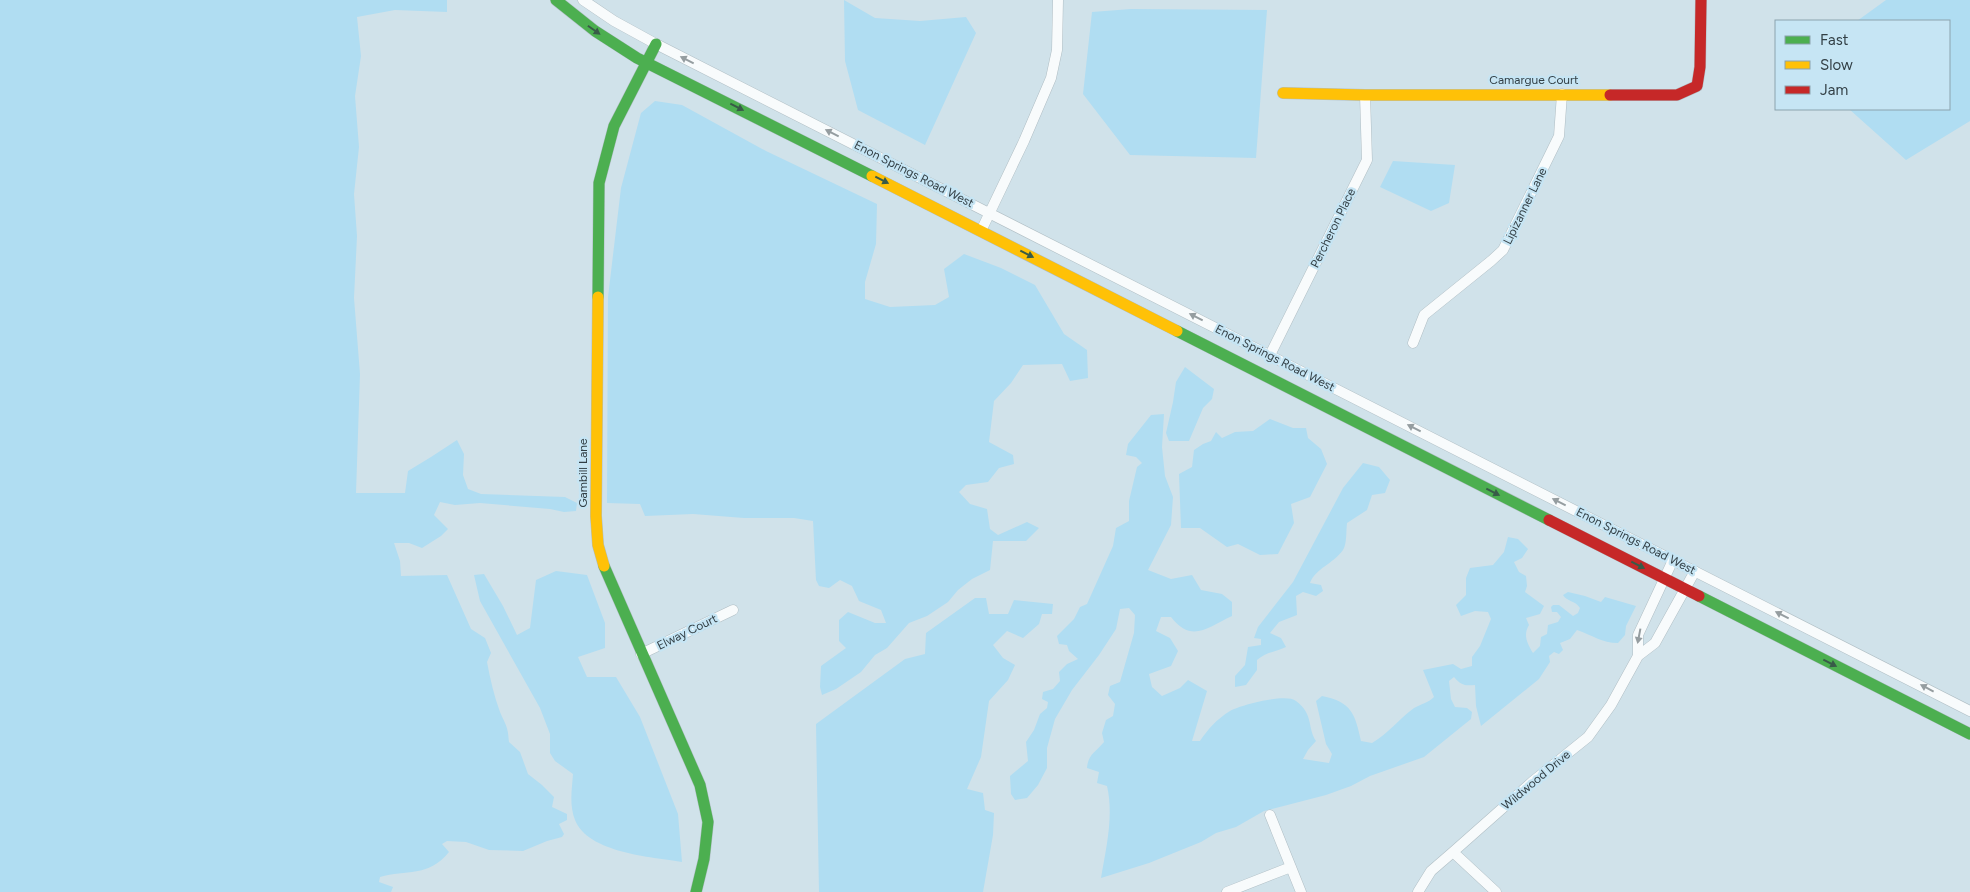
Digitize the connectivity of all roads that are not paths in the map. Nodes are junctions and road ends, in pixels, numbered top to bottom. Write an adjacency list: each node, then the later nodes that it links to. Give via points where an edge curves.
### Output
1 (556, 0): 6 (street, one-way to 6, via 594,30)
2 (583, 0): 5 (street, Enon Springs Road West)
3 (1058, 0): 10 (street, via 1057,50 1051,78)
4 (1701, 0): 8 (street, Camargue Court, via 1697,86 1677,95)
5 (656, 44): 6 (street, Gambill Lane); 10 (street, Enon Springs Road West, one-way to 5)
6 (645, 63): 11 (street, one-way to 11); 19 (street, Gambill Lane, via 614,126 599,183 596,447 598,545)
7 (1284, 93): 9 (street, Camargue Court)
8 (1562, 94): 9 (street, Camargue Court); 12 (street, Lipizanner Lane, via 1559,136 1503,250 1424,314)
9 (1365, 95): 13 (street, Percheron Place, via 1367,160)
10 (990, 213): 11 (street); 13 (street, Enon Springs Road West, one-way to 10)
11 (981, 231): 16 (street, one-way to 16)
12 (1413, 342)
13 (1270, 355): 14 (street, Enon Springs Road West, one-way to 13)
14 (1673, 560): 15 (street, Enon Springs Road West); 16 (street, Wildwood Drive)
15 (1695, 571): 17 (street, Wildwood Drive); 21 (street, Enon Springs Road West, one-way to 15)
16 (1663, 578): 17 (street); 20 (street, Wildwood Drive, one-way to 20, via 1638,635)
17 (1685, 589): 20 (street, Wildwood Drive, via 1655,643); 22 (street, one-way to 22)
18 (733, 610): 19 (street, Elway Court)
19 (641, 654): 26 (street, Gambill Lane, via 705,802 707,837)
20 (1638, 656): 24 (street, Wildwood Drive, via 1611,705 1588,737)
21 (1970, 711)
22 (1970, 734)
23 (1270, 815): 25 (street)
24 (1452, 852): 29 (street, Wildwood Drive, via 1432,871); 30 (street)
25 (1290, 867): 27 (street); 28 (street)
26 (696, 892)
27 (1227, 892)
28 (1300, 892)
29 (1418, 892)
30 (1496, 892)

